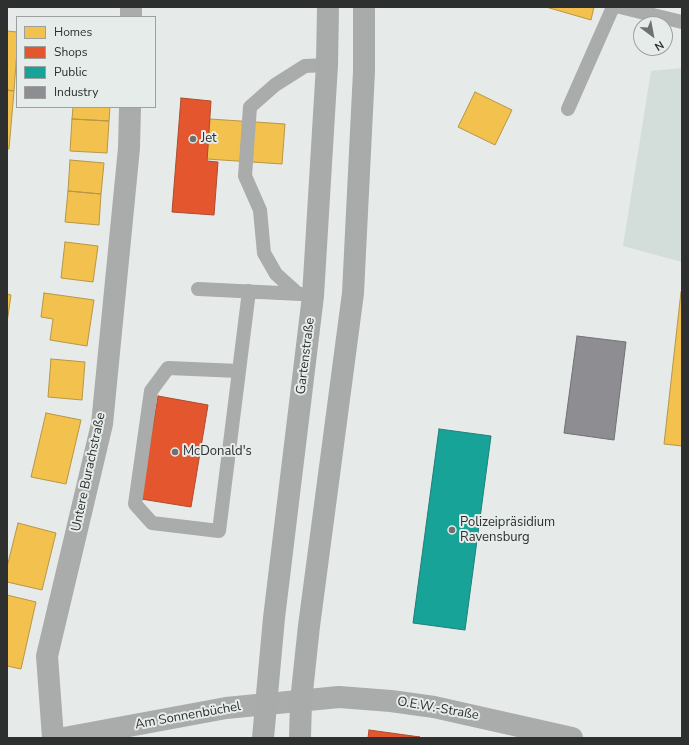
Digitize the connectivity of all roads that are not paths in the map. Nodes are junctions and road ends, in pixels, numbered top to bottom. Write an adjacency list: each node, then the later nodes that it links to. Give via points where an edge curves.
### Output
1 (328, 7): 6 (main road, Gartenstraße)
2 (364, 7): 13 (main road, via 353,293)
3 (613, 7): 8 (lane)
4 (620, 7): 5 (lane)
5 (682, 22)
6 (327, 65): 11 (main road, Gartenstraße); 11 (lane, via 305,66 275,85 250,107 245,176 260,210 264,253 276,274)
7 (130, 108): 15 (street, Untere Burachstraße, via 129,148 102,424 47,656)
8 (568, 109)
9 (198, 289): 10 (lane)
10 (249, 291): 11 (lane); 12 (lane)
11 (305, 295): 14 (main road, Gartenstraße)
12 (240, 371): 12 (lane, via 219,531 152,523 135,504 151,390 168,368)
13 (301, 701): 14 (street); 18 (main road); 19 (street, O.E.W.-Straße, via 339,697 392,701 475,715)
14 (266, 704): 16 (street, Am Sonnenbüchel, via 226,708); 17 (main road, Gartenstraße)
15 (53, 738)
16 (64, 738)
17 (262, 738)
18 (300, 738)
19 (572, 738)

